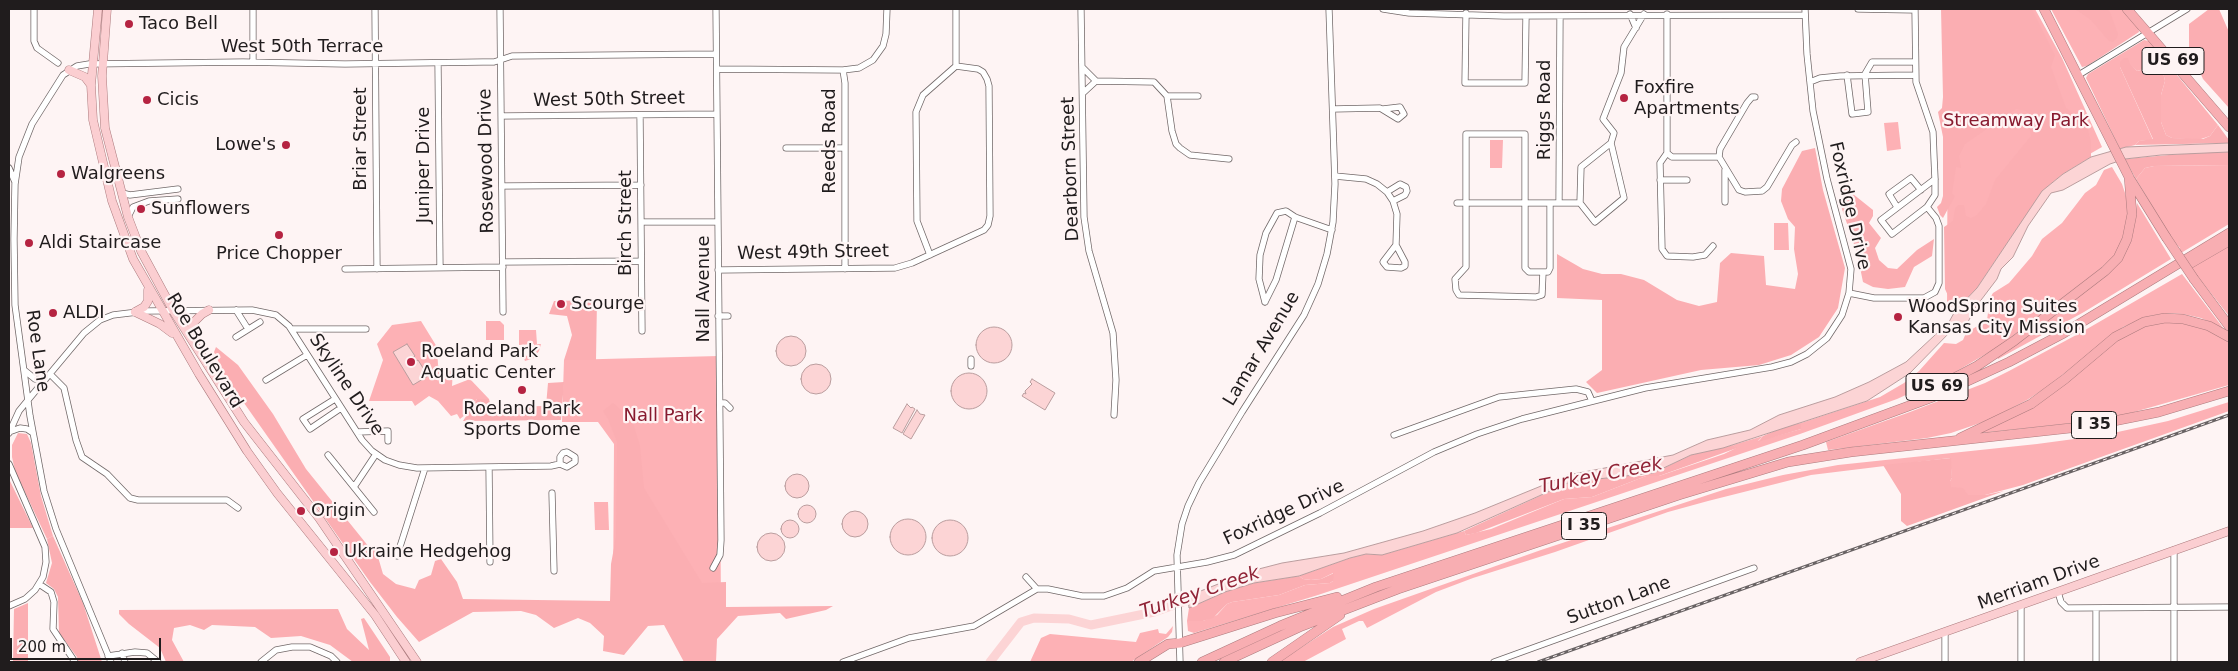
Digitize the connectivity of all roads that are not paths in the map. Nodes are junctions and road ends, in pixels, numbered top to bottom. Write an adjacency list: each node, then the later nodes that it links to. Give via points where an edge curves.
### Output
1 (34, 9): 31 (street, via 37,48)
2 (98, 9): 34 (main road, Roe Boulevard)
3 (107, 9): 35 (main road, Roe Boulevard)
4 (253, 9): 29 (street)
5 (375, 9): 32 (street, Briar Street)
6 (500, 9): 28 (street, Rosewood Drive)
7 (716, 9): 27 (street, Nall Avenue)
8 (887, 9): 40 (street, Reeds Road, via 886,34 880,51 864,66)
9 (956, 9): 36 (street)
10 (1081, 9): 37 (street, Dearborn Street)
11 (1330, 9): 52 (street, Lamar Avenue)
12 (1385, 9): 19 (street, via 1409,14)
13 (1858, 9): 17 (street)
14 (2044, 9): 44 (highway, US 69)
15 (2127, 9): 26 (highway, US 69)
16 (2188, 9): 26 (street)
17 (1915, 10): 30 (street)
18 (1805, 12): 22 (street); 46 (street, Foxridge Drive)
19 (1466, 14): 23 (street); 23 (street, via 1465,83 1525,83)
20 (1630, 14): 21 (street); 24 (street); 25 (street)
21 (1644, 14): 22 (street); 25 (street)
22 (1667, 14): 62 (street)
23 (1526, 16): 24 (street)
24 (1560, 16): 86 (street, Riggs Road)
25 (1636, 28): 59 (street, via 1624,47 1621,73 1603,118 1614,133)
26 (2148, 32): 44 (street); 57 (highway, US 69)
27 (716, 54): 28 (street, West 50th Terrace, via 512,56); 38 (street, Nall Avenue)
28 (501, 60): 33 (street, West 50th Terrace); 56 (street, Rosewood Drive)
29 (253, 62): 32 (street, West 50th Terrace); 35 (street, West 50th Terrace)
30 (1915, 62): 41 (street, via 1872,62); 43 (street)
31 (58, 63)
32 (376, 63): 33 (street, West 50th Terrace); 105 (street, Briar Street)
33 (438, 63): 103 (street, Juniper Drive)
34 (93, 64): 35 (street, West 50th Terrace); 39 (street); 47 (main road, Roe Boulevard)
35 (103, 64): 78 (main road, Roe Boulevard, via 105,128)
36 (956, 66): 100 (street, via 923,95 916,112 917,221); 100 (street, West 49th Street, via 978,69 987,78 990,216 988,225 979,233)
37 (1083, 68): 45 (street); 48 (street, Dearborn Street)
38 (717, 69): 40 (street); 54 (street, Nall Avenue)
39 (69, 70): 47 (main road, via 85,77); 72 (street, Roe Lane, via 60,79 26,137 18,157)
40 (843, 70): 61 (street, Reeds Road)
41 (1865, 74): 42 (street); 42 (street, via 1868,112 1852,114); 43 (street)
42 (1847, 75): 46 (street)
43 (1915, 75): 71 (street, via 1933,132)
44 (2077, 76): 68 (highway, US 69)
45 (1096, 81): 48 (street); 49 (street, via 1147,81 1159,86)
46 (1810, 82): 110 (street, Foxridge Drive, via 1822,157 1850,262)
47 (91, 85): 109 (main road, Roe Boulevard, via 93,120 112,201 133,259)
48 (1083, 93): 144 (street, Dearborn Street, via 1086,236 1112,333 1116,380)
49 (1167, 96): 50 (street); 64 (street, via 1172,131 1180,148 1190,155)
50 (1198, 96)
51 (1755, 96): 63 (street, via 1747,103 1720,149)
52 (1333, 109): 53 (street); 67 (street, Lamar Avenue)
53 (1383, 109)
54 (717, 114): 55 (street, West 50th Street); 93 (street, Nall Avenue)
55 (640, 115): 56 (street, West 50th Street); 73 (street, Birch Street)
56 (501, 116): 74 (street, Rosewood Drive)
57 (2229, 127)
58 (1796, 142): 66 (street, via 1764,190 1741,191)
59 (1611, 143): 87 (street, via 1581,167); 87 (street, via 1624,198 1594,222)
60 (786, 148): 61 (street)
61 (844, 148): 106 (street, Reeds Road)
62 (1667, 153): 63 (street, via 1674,157); 69 (street, via 1660,163)
63 (1719, 157): 66 (street)
64 (1229, 159)
65 (9, 168): 72 (street)
66 (1725, 168): 81 (street)
67 (1335, 176): 77 (street, via 1366,179); 94 (street, Lamar Avenue)
68 (2129, 177): 121 (highway, bridge, via 2194,279); 145 (highway, US 69, via 2131,223 2124,248 2112,266 1995,355)
69 (1660, 180): 70 (street); 99 (street, via 1664,253 1697,257 1705,255)
70 (1688, 180)
71 (1935, 180): 76 (street); 89 (street, via 1934,197)
72 (15, 184): 96 (street, Roe Lane)
73 (641, 184): 74 (street); 92 (street, Birch Street)
74 (502, 186): 102 (street, Rosewood Drive)
75 (178, 189): 78 (street, via 130,195)
76 (1921, 190): 88 (street); 88 (street, via 1912,178 1889,194)
77 (1387, 192): 80 (street); 80 (street, via 1400,184 1406,187 1405,195)
78 (122, 193): 90 (main road, Roe Boulevard)
79 (178, 199): 90 (street, via 149,201 133,207)
80 (1393, 201): 98 (street, via 1397,216)
81 (1725, 202)
82 (1456, 203): 83 (street)
83 (1466, 203): 84 (street); 84 (street, via 1466,134 1525,134); 108 (street, via 1466,266 1456,275 1455,281 1459,295 1540,297 1544,292)
84 (1525, 203): 85 (street); 108 (street, via 1525,268 1529,272)
85 (1550, 203): 86 (street); 108 (street, via 1550,268)
86 (1559, 203): 87 (street)
87 (1580, 203)
88 (1898, 207): 89 (street, via 1881,220 1892,234)
89 (1927, 207): 110 (street, via 1939,226 1940,283 1935,292 1924,298 1874,298)
90 (128, 217): 115 (main road, Roe Boulevard, via 141,251)
91 (1295, 217): 91 (street, via 1276,280 1265,302 1258,271 1266,233 1278,211 1286,211); 94 (street)
92 (642, 222): 93 (street); 101 (street, Birch Street)
93 (718, 222): 107 (street, Nall Avenue)
94 (1332, 230): 166 (street, Lamar Avenue, via 1324,266 1304,315 1192,496 1180,536)
95 (2229, 233): 117 (highway, I 35)
96 (11, 239): 133 (street, Roe Lane, via 15,305)
97 (2229, 241): 117 (highway)
98 (1396, 244): 98 (street, via 1383,259 1386,267 1405,266)
99 (1713, 246)
100 (930, 255): 106 (street, West 49th Street, via 895,268)
101 (641, 261): 102 (street); 125 (street, Birch Street)
102 (503, 265): 103 (street); 116 (street, Rosewood Drive)
103 (440, 268): 105 (street)
104 (345, 269): 105 (street)
105 (377, 269)
106 (845, 269): 107 (street, West 49th Street)
107 (718, 270): 118 (street, Nall Avenue)
108 (1543, 272)
109 (148, 286): 113 (main road, Roe Boulevard); 114 (main road, via 148,301)
110 (1849, 293): 140 (street, Foxridge Drive, via 1842,315 1827,338 1795,360)
111 (210, 310): 112 (street, Skyline Drive); 115 (street, Skyline Drive); 129 (main road, via 192,324)
112 (236, 310): 123 (street); 124 (street, Skyline Drive, via 267,312 283,320)
113 (162, 311): 114 (street, Skyline Drive); 115 (street, Skyline Drive); 127 (main road, Roe Boulevard)
114 (135, 312): 127 (main road); 134 (street, Skyline Drive, via 100,320 84,333)
115 (174, 312): 129 (main road, Roe Boulevard)
116 (503, 312)
117 (2098, 313): 145 (highway, I 35, via 2009,362)
118 (718, 316): 119 (street); 141 (street, Nall Avenue)
119 (728, 316)
120 (260, 322): 123 (street)
121 (2229, 326)
122 (366, 328): 124 (street)
123 (248, 329): 126 (street)
124 (291, 329): 130 (street, Skyline Drive)
125 (642, 331)
126 (236, 336)
127 (177, 337): 191 (main road, Roe Boulevard, via 247,451 375,615)
128 (2229, 338): 151 (highway, via 2210,326 2183,319 2144,322 2115,336 2031,404)
129 (193, 342): 192 (main road, Roe Boulevard, via 244,422 319,518)
130 (307, 355): 136 (street); 138 (street, Skyline Drive)
131 (971, 359): 132 (street)
132 (971, 366)
133 (24, 370): 135 (street, via 31,377); 139 (street, Roe Lane)
134 (50, 374): 135 (street, Skyline Drive); 160 (street, via 64,388 82,457 107,474 130,498 227,500)
135 (45, 380): 139 (street, Skyline Drive)
136 (266, 380)
137 (2229, 391): 151 (highway, I 35, via 2159,412 2089,426)
138 (335, 399): 142 (street, Skyline Drive); 142 (street, via 304,419 310,429)
139 (28, 400): 146 (street, Skyline Drive); 148 (street, Roe Lane)
140 (1592, 401): 149 (street, via 1588,392 1576,388 1499,397); 166 (street, Foxridge Drive, via 1522,419 1463,440 1243,551 1207,562)
141 (720, 403): 143 (street); 167 (street, Nall Avenue, via 720,555)
142 (341, 408): 147 (street, Skyline Drive)
143 (730, 408)
144 (1114, 415)
145 (1879, 418): 172 (highway, I 35)
146 (9, 432): 148 (street, via 20,428)
147 (357, 432): 150 (street, via 388,431); 152 (street, Skyline Drive)
148 (33, 433): 184 (street, Roe Lane, via 50,511)
149 (1394, 435)
150 (388, 441)
151 (1955, 441): 175 (highway, I 35, via 1788,462 1679,495)
152 (376, 454): 157 (street, Skyline Drive, via 399,465); 158 (street)
153 (328, 455): 158 (street)
154 (9, 464): 171 (street, via 45,547 46,562)
155 (560, 464): 156 (street, Skyline Drive)
156 (489, 467): 157 (street, Skyline Drive); 165 (street)
157 (425, 468): 164 (street)
158 (354, 488): 161 (street)
159 (552, 493): 169 (street)
160 (238, 508)
161 (374, 512)
162 (2229, 531): 163 (main road, Merriam Drive)
163 (2174, 550): 174 (main road, Merriam Drive); 178 (street)
164 (397, 556)
165 (490, 562)
166 (1178, 566): 173 (street, Foxridge Drive, via 1150,573 1127,588 1104,596); 182 (street, Lamar Avenue)
167 (713, 568)
168 (1754, 568): 199 (street, Sutton Lane)
169 (554, 571)
170 (1026, 577): 173 (street)
171 (40, 584): 177 (street, via 25,599); 186 (street, via 51,592 53,629)
172 (1376, 587): 182 (highway, via 1275,613); 196 (highway, I 35)
173 (1037, 589): 193 (street, via 974,626 912,637)
174 (2058, 592): 176 (main road, Merriam Drive); 180 (street, via 2067,608)
175 (1353, 605): 197 (highway, I 35); 198 (highway)
176 (2021, 605): 181 (main road, Merriam Drive); 202 (street)
177 (9, 606)
178 (2174, 607): 179 (street); 180 (street); 204 (street)
179 (2229, 607)
180 (2096, 608): 203 (street)
181 (1945, 632): 185 (main road, Merriam Drive); 201 (street)
182 (1180, 647): 194 (highway, via 1168,644); 195 (street, Lamar Avenue)
183 (122, 653): 184 (street); 187 (street); 188 (street, via 147,653)
184 (110, 659)
185 (1877, 659): 200 (main road, Merriam Drive)
186 (75, 662)
187 (125, 662)
188 (158, 662)
189 (261, 662): 190 (street, via 276,650 292,647 310,647)
190 (337, 662)
191 (406, 662)
192 (417, 662)
193 (843, 662)
194 (1138, 662)
195 (1180, 662)
196 (1202, 662)
197 (1224, 662)
198 (1272, 662)
199 (1494, 662)
200 (1860, 662)
201 (1945, 662)
202 (2021, 662)
203 (2096, 662)
204 (2174, 662)

